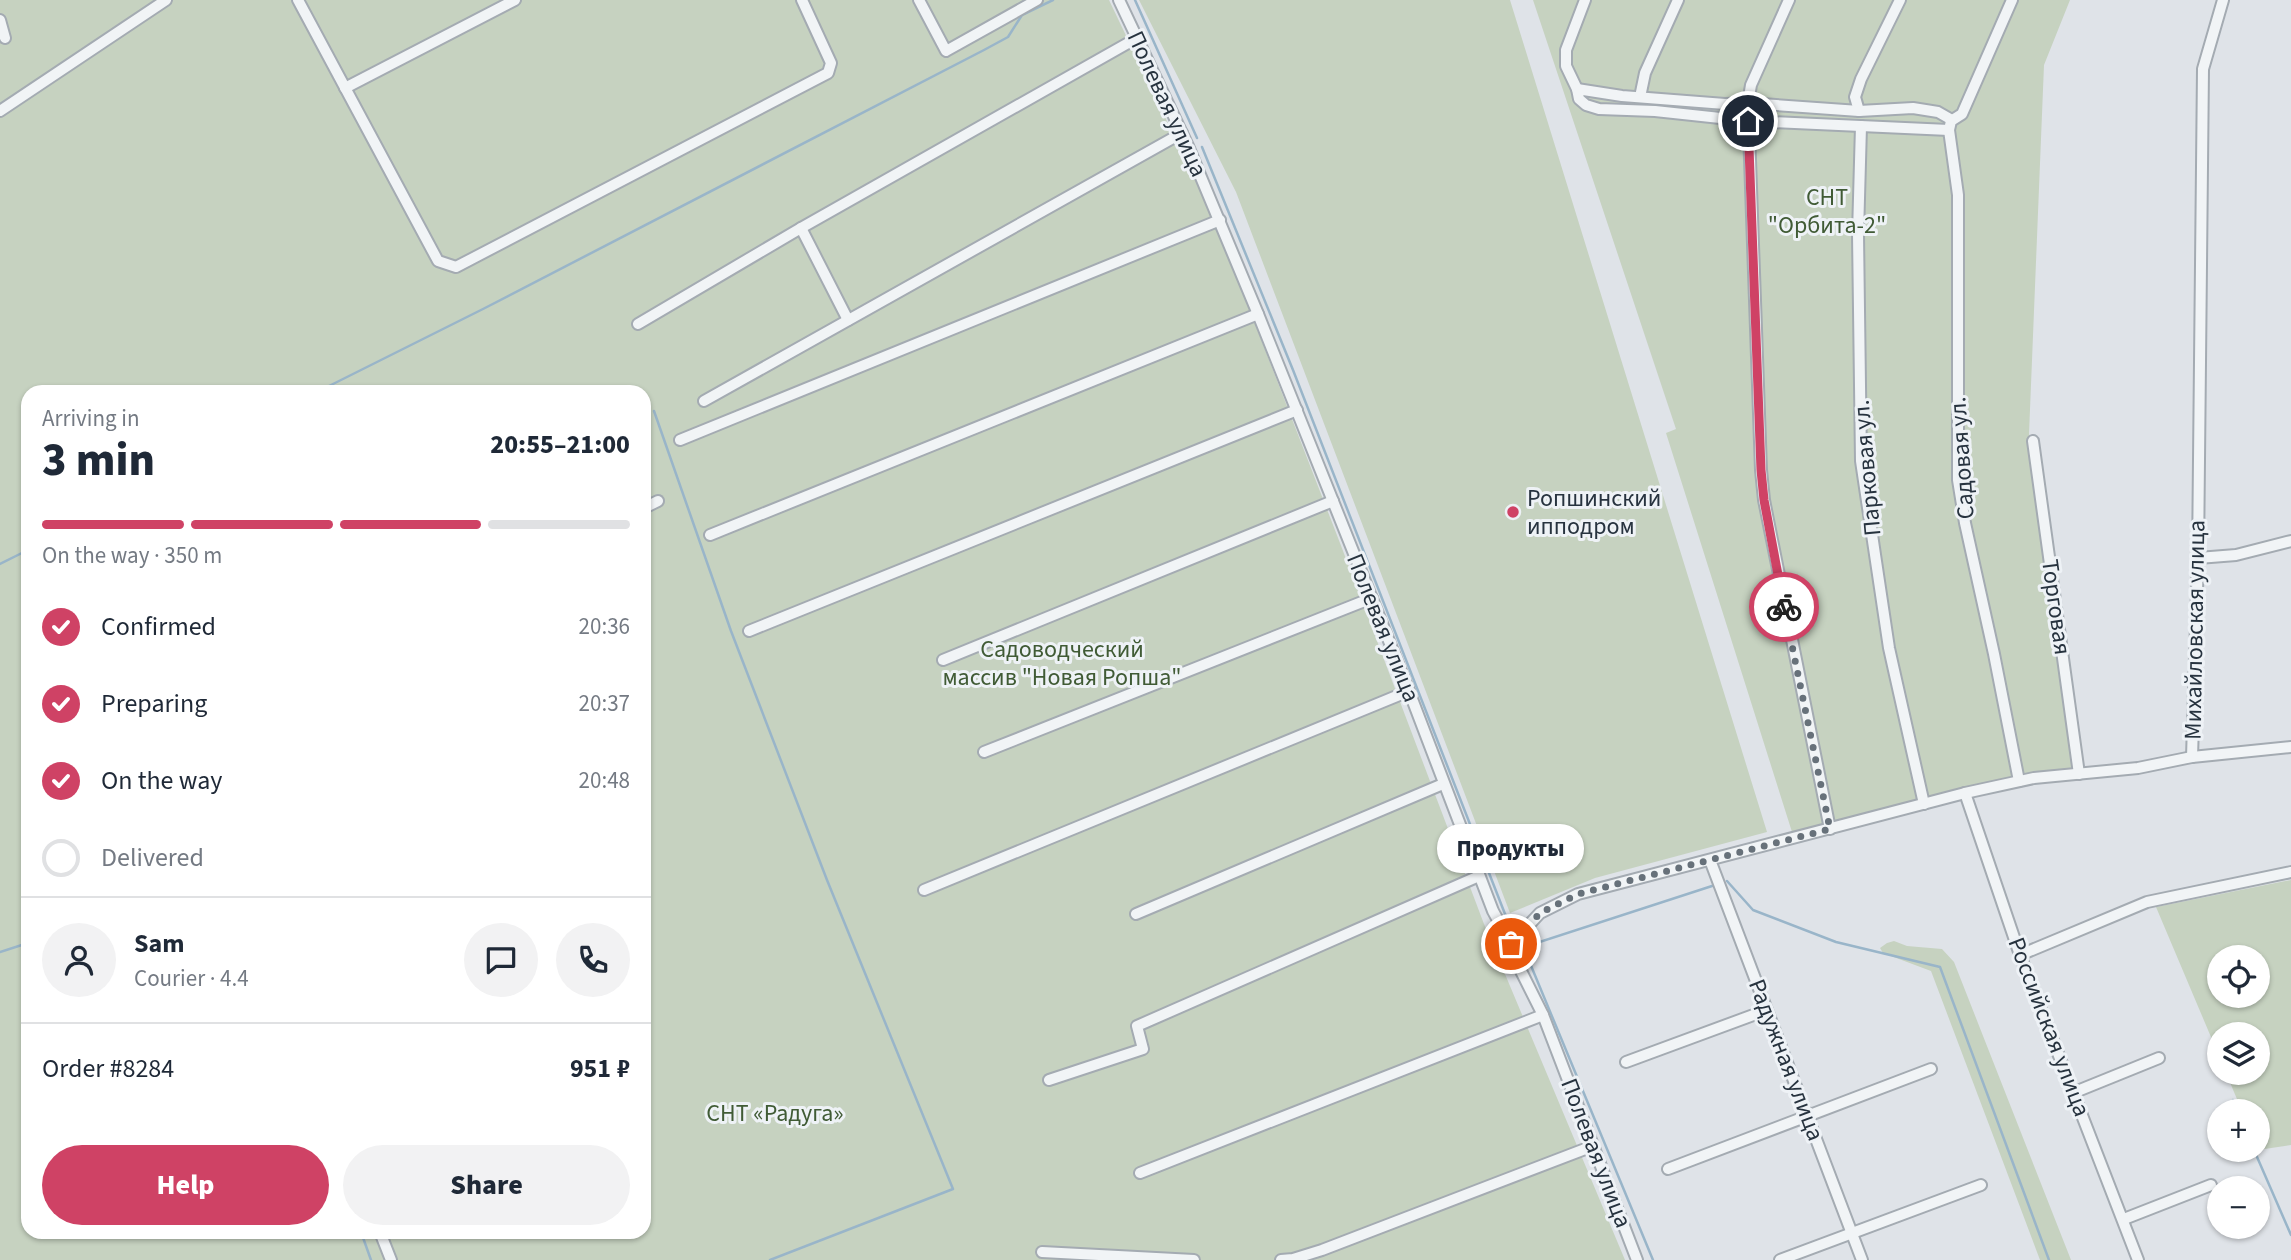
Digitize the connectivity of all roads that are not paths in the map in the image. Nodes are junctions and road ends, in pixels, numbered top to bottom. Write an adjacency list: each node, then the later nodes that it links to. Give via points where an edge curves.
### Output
1 (166, 0): 21 (street)
2 (298, 0): 17 (street)
3 (515, 0): 17 (street)
4 (802, 0): 17 (street, via 831,64 828,73 457,267 438,261)
5 (919, 0): 13 (street, via 946,51)
6 (1119, 0): 16 (street, Полевая улица)
7 (1585, 0): 18 (street, via 1566,50 1566,66)
8 (1678, 0): 19 (street, via 1645,73)
9 (1789, 0): 20 (street, via 1751,85)
10 (1900, 0): 22 (street, via 1861,79 1855,97)
11 (2012, 0): 24 (street, via 1962,114)
12 (2223, 0): 41 (street, Михайловская улица, via 2203,69)
13 (1034, 1)
14 (0, 20): 15 (street)
15 (5, 38)
16 (1137, 38): 26 (street, Полевая улица); 28 (street)
17 (345, 88)
18 (1577, 89): 19 (street); 23 (street, via 1579,99 1599,109)
19 (1640, 97): 20 (street)
20 (1748, 103): 22 (street); 23 (street)
21 (0, 111)
22 (1860, 111): 24 (street, via 1913,108 1938,112)
23 (1748, 121): 25 (street); 54 (street, via 1764,500)
24 (1951, 125): 25 (street); 50 (street, Садовая ул., via 1958,195 1958,480)
25 (1861, 126): 53 (street, Парковая ул., via 1861,461 1889,648)
26 (1182, 132): 27 (street, Полевая улица); 30 (street)
27 (1220, 220): 29 (street, Полевая улица); 34 (street)
28 (800, 228): 30 (street); 31 (street)
29 (1258, 314): 33 (street, Полевая улица); 39 (street)
30 (848, 320): 32 (street)
31 (638, 324)
32 (704, 401)
33 (1297, 410): 36 (street, Полевая улица); 43 (street)
34 (680, 440)
35 (2033, 441): 49 (street, Торговая)
36 (1333, 501): 42 (street, Полевая улица); 44 (street)
37 (659, 502): 38 (street)
38 (651, 505)
39 (710, 535)
40 (2291, 541): 41 (street, via 2236,555)
41 (2198, 558): 48 (street, Михайловская улица)
42 (1372, 598): 45 (street, Полевая улица); 47 (street)
43 (749, 631)
44 (943, 660)
45 (1409, 691): 51 (street, Полевая улица); 58 (street)
46 (2291, 747): 48 (street)
47 (984, 752)
48 (2192, 757): 49 (street, Михайловская улица)
49 (2079, 774): 50 (street, Михайловская улица)
50 (2019, 781): 52 (street, Михайловская улица)
51 (1443, 784): 57 (street, Полевая улица); 59 (street)
52 (1965, 793): 53 (street, Михайловская улица); 61 (street, Российская улица)
53 (1924, 804): 54 (street, Михайловская улица)
54 (1830, 829): 55 (street, Михайловская улица)
55 (1710, 860): 60 (street, Михайловская улица, via 1578,894 1540,913); 62 (street, Радужная улица)
56 (2291, 872): 61 (street, via 2147,902)
57 (1479, 876): 60 (street, Полевая улица); 67 (street, via 1137,1026 1143,1049)
58 (924, 890)
59 (1136, 914)
60 (1511, 944): 63 (street, Полевая улица)
61 (2020, 955): 68 (street, Российская улица)
62 (1767, 1010): 65 (street); 69 (street, Радужная улица)
63 (1543, 1015): 70 (street, Полевая улица); 72 (street)
64 (2159, 1058): 68 (street)
65 (1626, 1062)
66 (1931, 1069): 69 (street)
67 (1049, 1080)
68 (2074, 1092): 75 (street, Российская улица)
69 (1807, 1116): 71 (street); 76 (street, Радужная улица)
70 (1593, 1146): 81 (street, via 1322,1250); 82 (street, Полевая улица)
71 (1668, 1169)
72 (1140, 1173)
73 (1981, 1185): 76 (street)
74 (2207, 1187): 75 (street)
75 (2124, 1219): 85 (street, Российская улица)
76 (1852, 1233): 83 (street); 84 (street, Радужная улица)
77 (383, 1239): 79 (street)
78 (1042, 1252): 80 (street)
79 (391, 1260)
80 (1194, 1260)
81 (1281, 1260)
82 (1637, 1260)
83 (1780, 1260)
84 (1862, 1260)
85 (2138, 1260)

